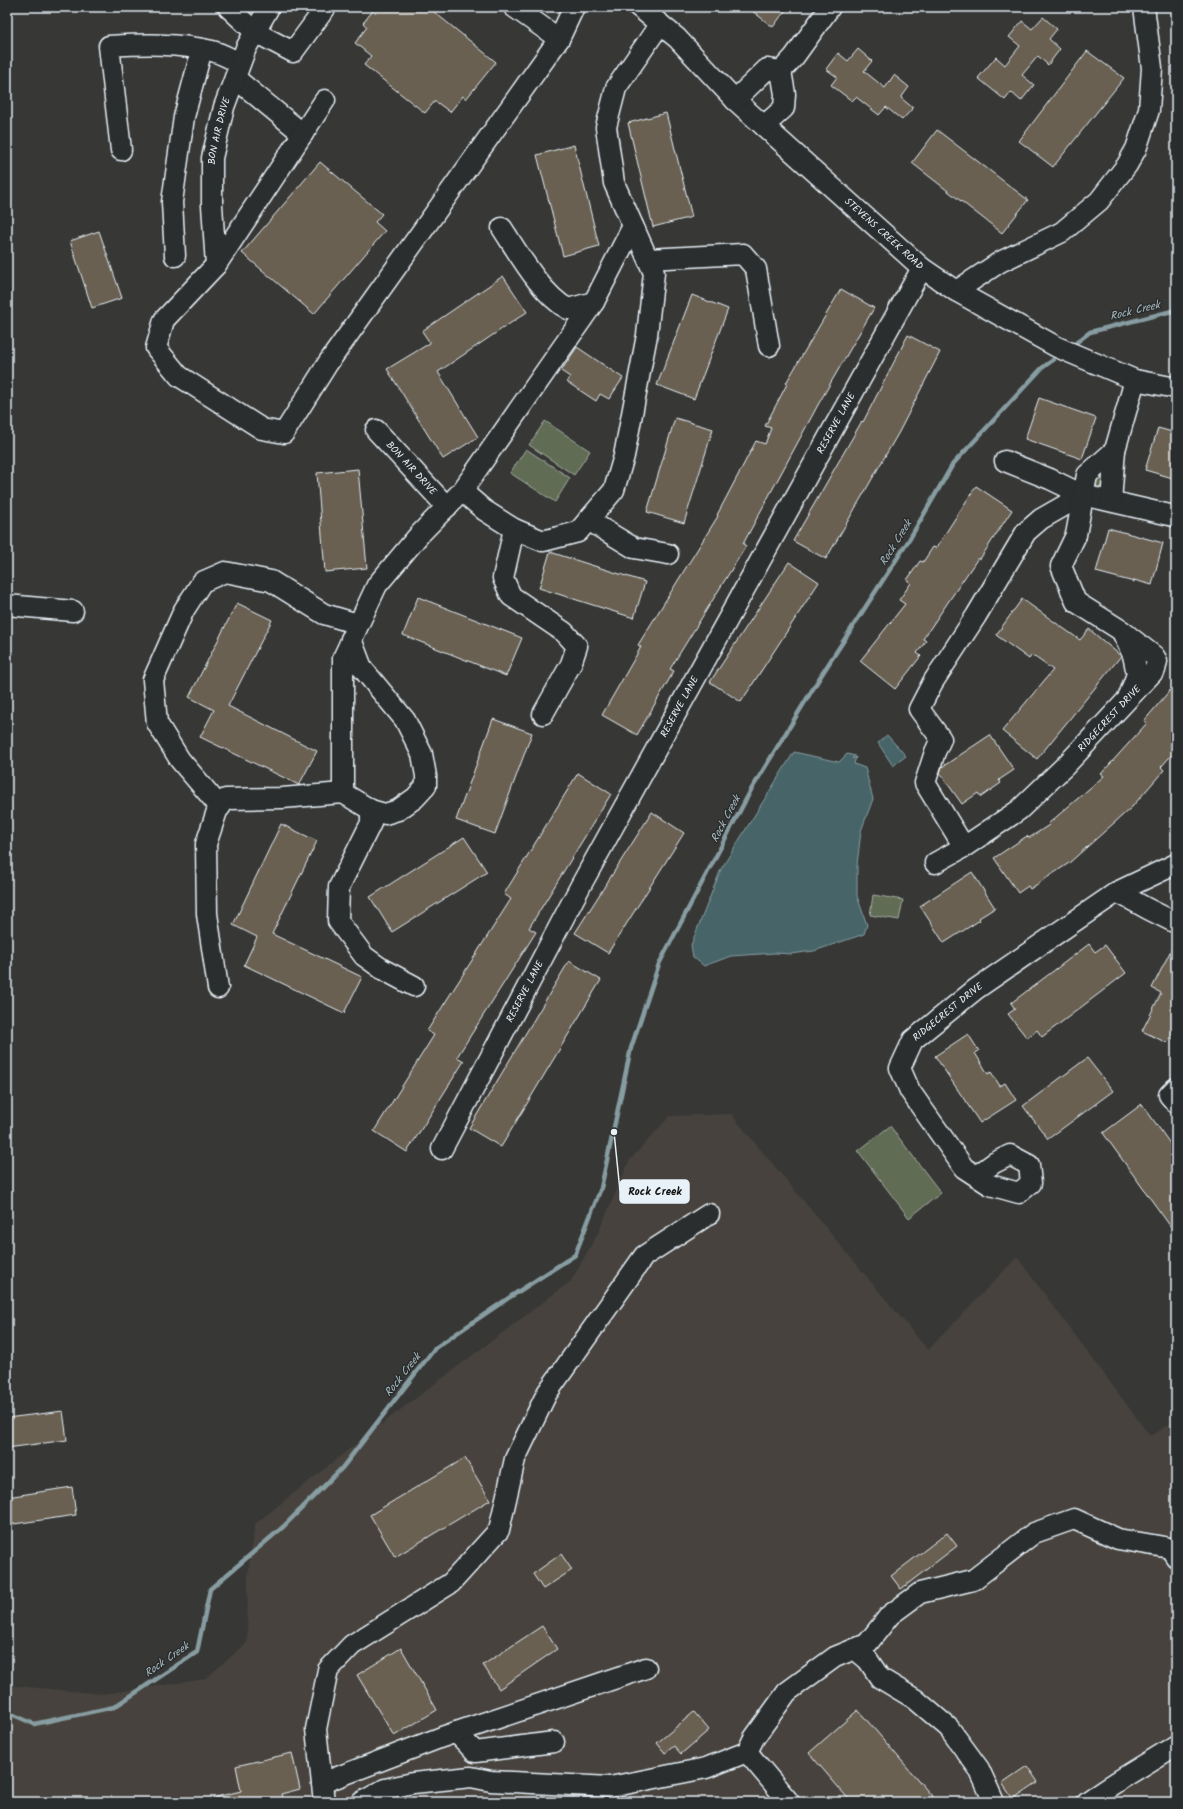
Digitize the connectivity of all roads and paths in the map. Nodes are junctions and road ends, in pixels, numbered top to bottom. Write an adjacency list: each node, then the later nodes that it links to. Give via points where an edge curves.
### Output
1 (228, 7): 10 (street)
2 (268, 7): 10 (street, BON AIR DRIVE)
3 (326, 7): 10 (street, via 293,52)
4 (514, 7): 11 (street)
5 (574, 7): 11 (street)
6 (639, 7): 9 (street, STEVENS CREEK ROAD)
7 (830, 7): 14 (street)
8 (1144, 7): 26 (street, via 1152,68 1149,110 1136,149 1127,165 1099,201 1062,232 1000,262)
9 (660, 24): 16 (street, STEVENS CREEK ROAD, via 677,38); 20 (street, via 616,88 606,126 614,183)
10 (255, 32): 13 (street, BON AIR DRIVE)
11 (558, 40): 24 (street, via 328,362 284,433 262,429 179,376 156,348 164,320)
12 (202, 50): 13 (street, via 213,51); 19 (street, via 175,45 109,46); 22 (street, via 184,117 172,202)
13 (238, 71): 18 (street); 24 (street, BON AIR DRIVE, via 224,107 212,158)
14 (781, 71): 16 (street, via 767,69); 17 (street, via 785,94 784,108)
15 (325, 100): 18 (street)
16 (735, 100): 17 (street, STEVENS CREEK ROAD)
17 (764, 126): 25 (street, STEVENS CREEK ROAD)
18 (303, 134): 24 (street)
19 (121, 150)
20 (633, 226): 23 (street); 27 (street)
21 (502, 228): 27 (street, via 528,269 559,304 568,309)
22 (175, 256)
23 (648, 259): 28 (street, via 743,254 756,270); 39 (street, via 654,273 647,335 624,456 614,490)
24 (216, 265)
25 (922, 268): 26 (street, STEVENS CREEK ROAD); 58 (street, RESERVE LANE, via 581,885)
26 (956, 291): 29 (street, STEVENS CREEK ROAD, via 1057,347)
27 (594, 302): 34 (street)
28 (769, 346)
29 (1135, 380): 30 (street, STEVENS CREEK ROAD); 32 (street)
30 (1176, 388)
31 (376, 430): 37 (street, BON AIR DRIVE)
32 (1115, 450): 35 (street, via 1087,475); 36 (street)
33 (1005, 462): 35 (street)
34 (462, 491): 37 (street); 40 (street, via 484,510)
35 (1083, 495): 36 (street); 49 (street, via 1042,519 1026,532 919,709 941,739 925,783); 49 (street, RIDGECREST DRIVE, via 1076,535 1061,566 1076,602 1122,631 1154,656 1157,661 1155,670 1066,765 1019,810)
36 (1111, 501): 38 (street)
37 (447, 507): 44 (street, via 376,584)
38 (1174, 516)
39 (588, 520): 40 (street, via 578,532 543,541); 41 (street, via 634,548)
40 (514, 529): 45 (street, via 503,578 511,596 564,632 577,646 571,664)
41 (668, 554)
42 (7, 605): 43 (street)
43 (73, 611)
44 (355, 632): 46 (street, via 343,658); 47 (street, via 271,581 225,572 202,582 184,610 153,680 157,724 180,760); 48 (street, via 362,668 405,720 422,754 426,776 426,786 398,810 385,814)
45 (543, 714)
46 (343, 793): 47 (street, via 226,799); 48 (street)
47 (220, 807): 55 (street, via 206,844 205,874 207,914)
48 (371, 810): 54 (street, via 371,823 339,887 338,921 364,956)
49 (964, 847): 50 (street, RIDGECREST DRIVE)
50 (936, 863)
51 (1176, 864): 52 (street, RIDGECREST DRIVE)
52 (1117, 892): 53 (street); 59 (street, RIDGECREST DRIVE, via 976,989 913,1040 900,1068 910,1091 964,1168)
53 (1176, 923)
54 (414, 986)
55 (218, 988)
56 (1176, 1088): 57 (street, via 1169,1094)
57 (1176, 1103)
58 (442, 1149)
59 (976, 1176)
60 (709, 1214): 68 (street, via 644,1256 547,1393 515,1459 499,1530 451,1583 352,1645 328,1670 316,1729)
61 (1176, 1557): 62 (street, via 1170,1548 1118,1539 1074,1519 1034,1533 973,1580 920,1593 890,1615 867,1644)
62 (855, 1649): 67 (street, via 835,1657 787,1692); 71 (street, via 868,1660 880,1678 915,1699 949,1728 979,1769)
63 (646, 1668): 64 (street)
64 (456, 1732): 65 (street, via 475,1752); 68 (street)
65 (554, 1742)
66 (1176, 1745): 72 (street, via 1105,1788)
67 (746, 1752): 69 (street, via 706,1768 610,1788 491,1781 471,1777 413,1783 385,1789); 70 (street)
68 (323, 1792)
69 (362, 1802)
70 (789, 1802)
71 (994, 1802)
72 (1087, 1802)

